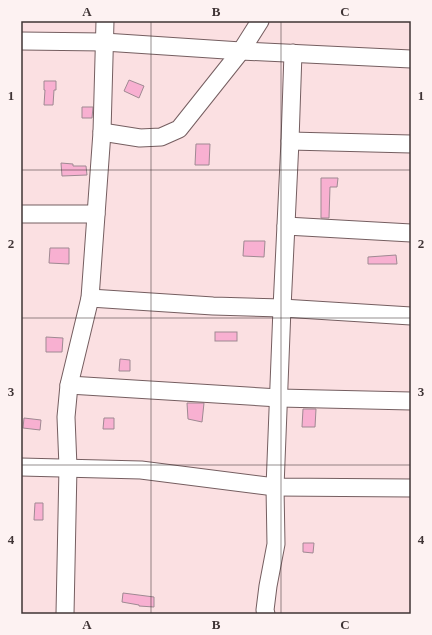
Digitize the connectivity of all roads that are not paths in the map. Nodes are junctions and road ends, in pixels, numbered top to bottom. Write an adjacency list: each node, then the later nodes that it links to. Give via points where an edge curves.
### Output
1 (105, 21): 4 (street)
2 (260, 21): 5 (street)
3 (21, 41): 4 (street)
4 (104, 42): 5 (street); 8 (street)
5 (242, 51): 6 (street); 8 (street, via 179,129 161,137 140,138)
6 (293, 53): 7 (street); 9 (street)
7 (411, 59)
8 (102, 132): 12 (street)
9 (290, 141): 10 (street); 13 (street)
10 (411, 144)
11 (21, 214): 12 (street)
12 (96, 214): 15 (street)
13 (286, 226): 14 (street); 16 (street)
14 (411, 233)
15 (90, 298): 16 (street); 18 (street)
16 (282, 308): 17 (street); 19 (street)
17 (411, 316)
18 (69, 385): 19 (street); 22 (street, via 66,417)
19 (279, 398): 20 (street); 23 (street)
20 (411, 401)
21 (21, 467): 22 (street)
22 (68, 467): 23 (street, via 141,470); 25 (street)
23 (275, 487): 24 (street); 26 (street, via 276,544)
24 (411, 488)
25 (65, 614)
26 (266, 614)

